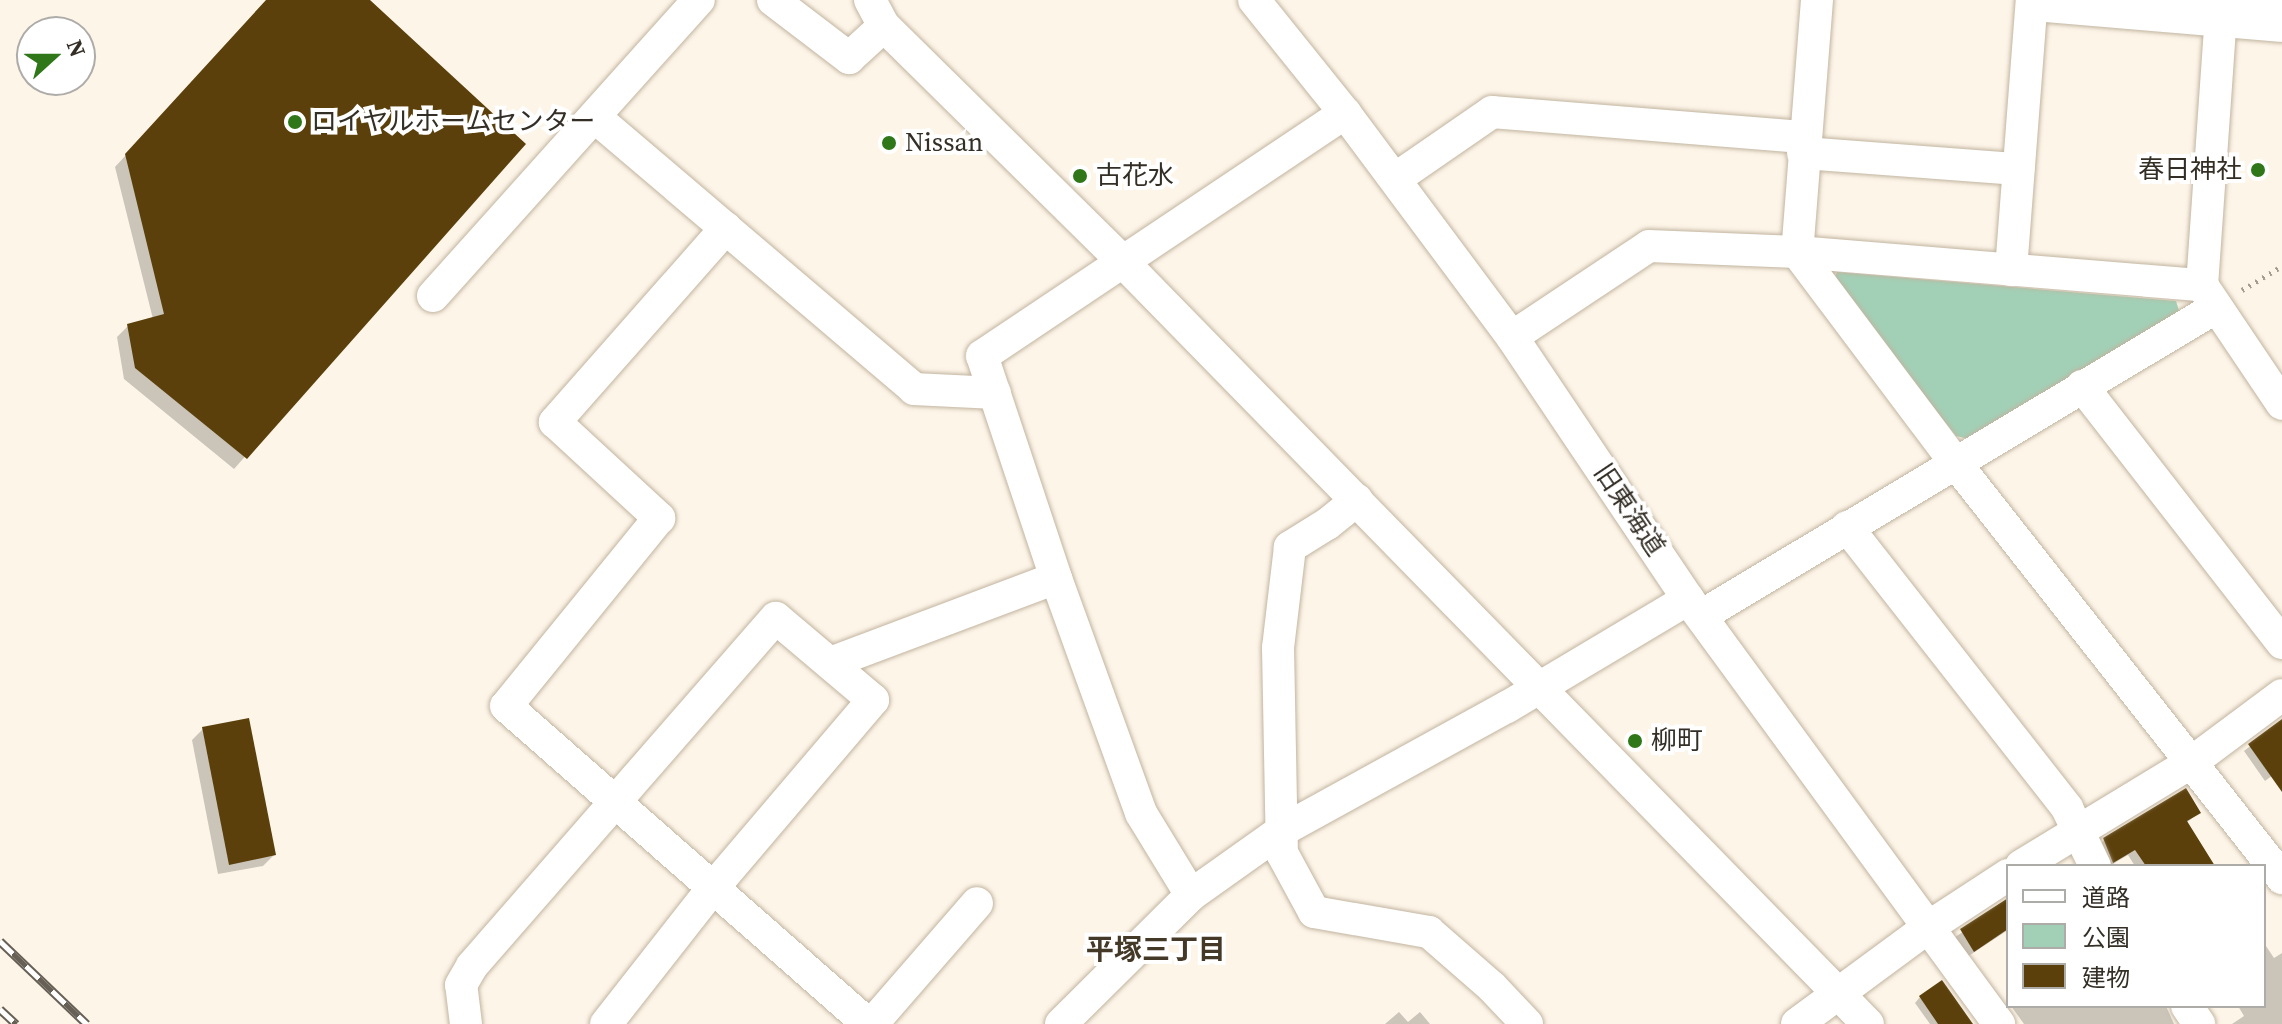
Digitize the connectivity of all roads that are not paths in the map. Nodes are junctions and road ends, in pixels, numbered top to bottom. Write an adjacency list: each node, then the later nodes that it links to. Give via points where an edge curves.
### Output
1 (699, 0): 11 (street)
2 (773, 0): 7 (street, via 849,58)
3 (1254, 0): 10 (street, 旧東海道)
4 (1817, 0): 12 (street)
5 (2032, 0): 13 (street)
6 (2045, 0): 8 (highway)
7 (877, 13): 17 (street)
8 (2221, 14): 9 (highway); 20 (street)
9 (2282, 20)
10 (1345, 113): 14 (street, 旧東海道); 17 (street)
11 (596, 118): 15 (street); 19 (street)
12 (1804, 145): 13 (street); 14 (street, via 1492,112); 16 (street)
13 (2018, 169): 18 (street)
14 (1395, 179): 21 (street, 旧東海道)
15 (726, 228): 23 (street, via 914,389); 35 (street, via 555,422 659,518 506,706)
16 (1797, 252): 18 (street); 21 (street, via 1649,246); 25 (street)
17 (1122, 261): 23 (street, via 982,356); 26 (street)
18 (2011, 270): 20 (street)
19 (433, 296)
20 (2208, 296): 22 (street); 24 (street)
21 (1512, 337): 29 (street, 旧東海道)
22 (2082, 386): 25 (street); 30 (street)
23 (995, 393): 28 (street)
24 (2280, 399)
25 (1954, 461): 27 (street); 34 (street)
26 (1357, 500): 32 (street); 37 (street, via 1290,547 1278,648)
27 (1847, 527): 29 (street); 36 (street, via 2067,808)
28 (1056, 578): 31 (street); 43 (street, via 1141,813)
29 (1695, 608): 32 (street); 45 (street, 旧東海道)
30 (2282, 643)
31 (830, 663): 35 (street, via 776,618); 42 (street, via 873,700)
32 (1541, 687): 37 (street); 46 (street)
33 (2282, 695): 34 (street)
34 (2192, 762): 36 (street); 41 (street)
35 (613, 802): 42 (street); 47 (street, via 472,966 461,985)
36 (2077, 829): 38 (street); 39 (street)
37 (1281, 831): 43 (street); 51 (street, via 1282,853 1314,912 1429,932)
38 (2024, 864)
39 (2094, 864)
40 (2006, 876): 45 (street)
41 (2282, 878)
42 (712, 889): 48 (street); 49 (street)
43 (1191, 895): 50 (street)
44 (977, 903): 49 (street)
45 (1927, 928): 46 (street); 54 (street, 旧東海道)
46 (1838, 994): 52 (street); 53 (street)
47 (466, 1024)
48 (606, 1024)
49 (870, 1024)
50 (1061, 1024)
51 (1527, 1024)
52 (1797, 1024)
53 (1868, 1024)
54 (1999, 1024)

